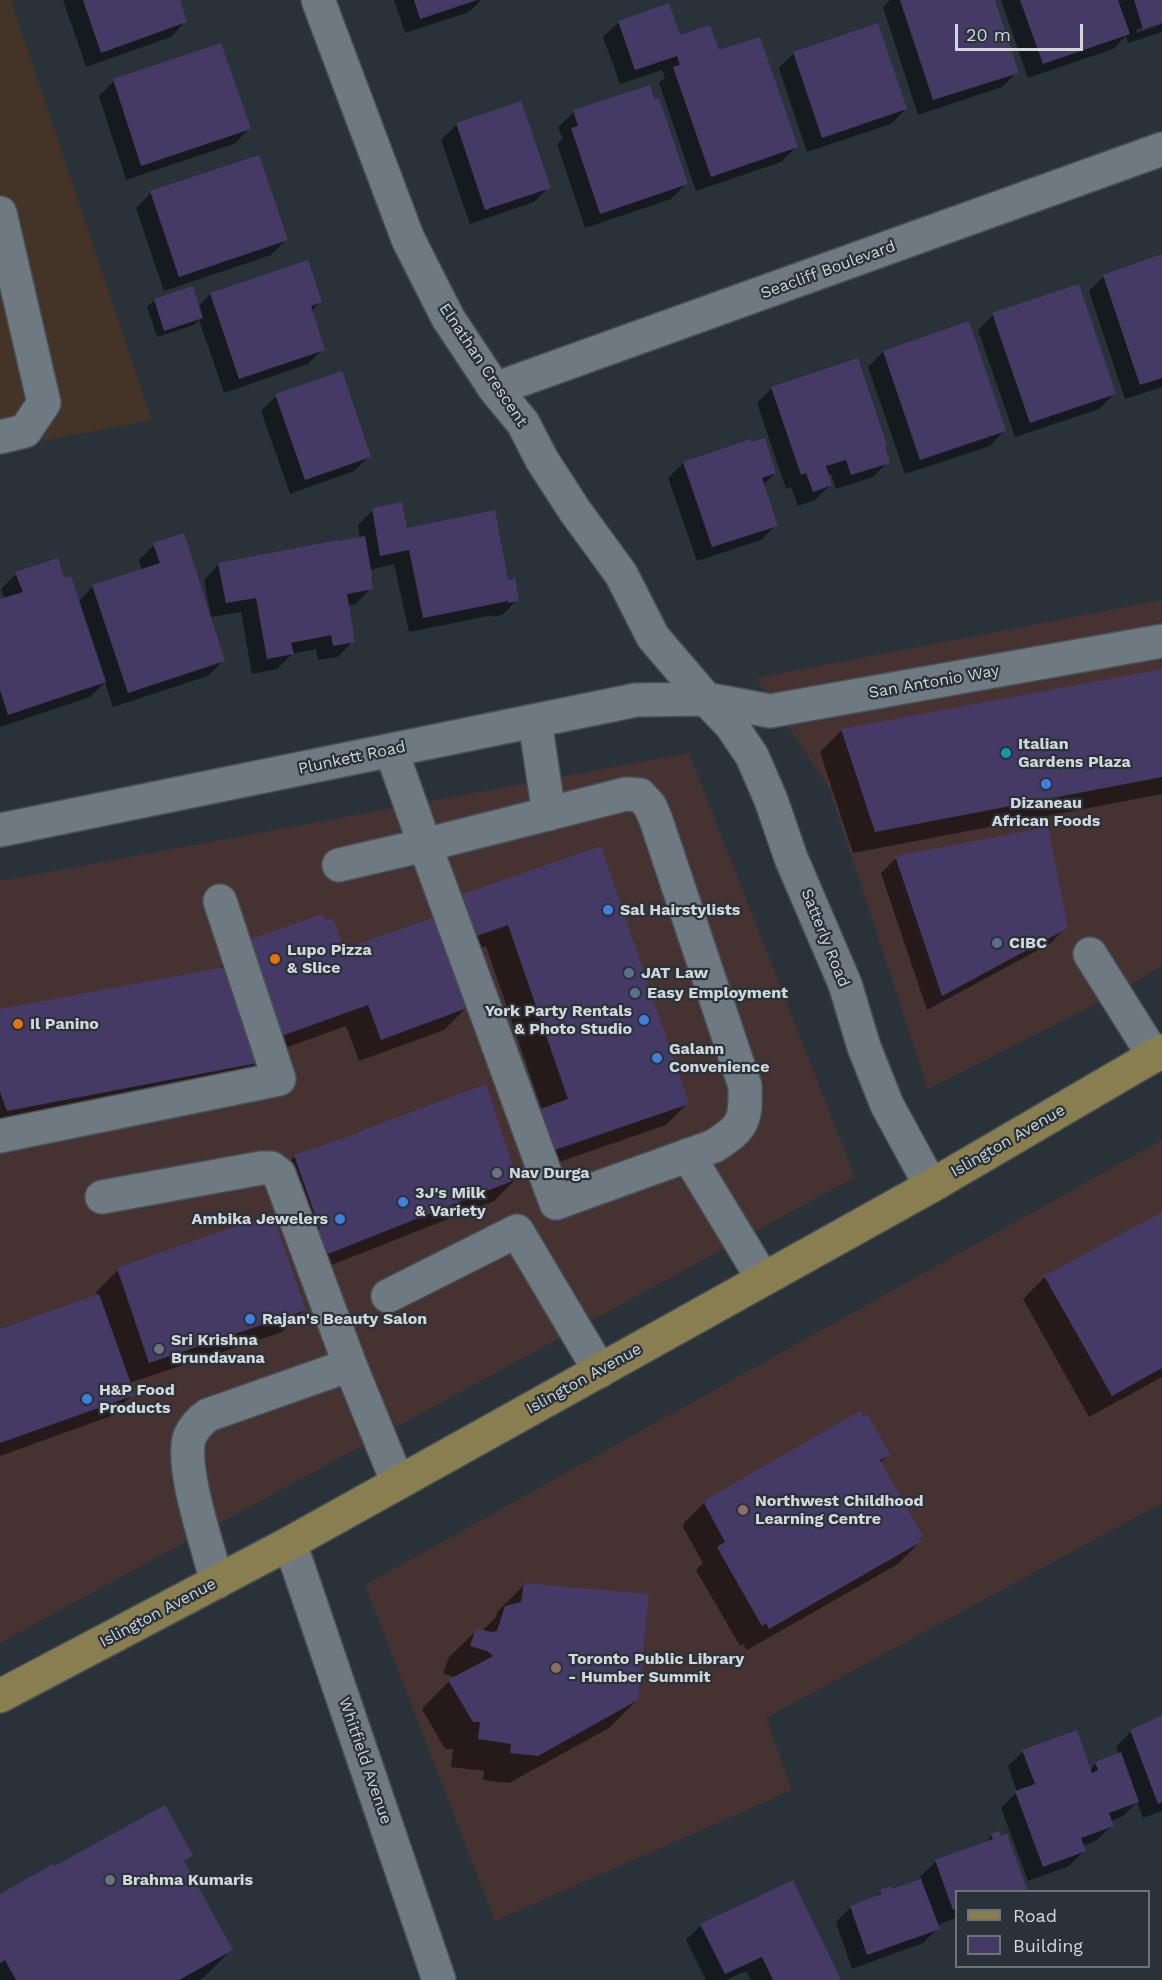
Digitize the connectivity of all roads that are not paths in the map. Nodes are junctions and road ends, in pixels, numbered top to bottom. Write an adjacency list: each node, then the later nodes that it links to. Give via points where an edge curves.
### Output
1 (318, 0): 4 (street, Elnathan Crescent, via 408,239 448,318)
2 (1162, 149): 4 (street, Seacliff Boulevard)
3 (0, 213): 5 (street, via 44,403 25,431)
4 (495, 389): 7 (street, Elnathan Crescent, via 523,423 575,511 621,574 653,637)
5 (0, 437)
6 (1162, 641): 7 (street, San Antonio Way, via 770,711)
7 (706, 699): 8 (street, Plunkett Road, via 636,700); 19 (street, Satterly Road, via 731,725 752,756 845,984 887,1105)
8 (535, 721): 9 (street, Plunkett Road); 10 (street)
9 (391, 750): 11 (street, Plunkett Road); 12 (street)
10 (549, 814): 12 (street); 18 (street, via 626,794 640,795 656,820 745,1086 742,1123 722,1141)
11 (0, 831)
12 (425, 845): 13 (street); 18 (street, via 556,1203)
13 (339, 865)
14 (220, 901): 17 (street, via 279,1079)
15 (1090, 954): 16 (street)
16 (1158, 1054): 19 (main road, Islington Avenue)
17 (0, 1136)
18 (688, 1155): 21 (street)
19 (931, 1186): 21 (main road, Islington Avenue)
20 (102, 1197): 23 (street, via 271,1168 279,1174)
21 (763, 1279): 24 (main road, Islington Avenue)
22 (388, 1296): 24 (street, via 517,1231)
23 (350, 1365): 25 (street); 27 (street, via 208,1415 190,1436 191,1483)
24 (600, 1371): 25 (main road, Islington Avenue)
25 (398, 1483): 26 (main road, Islington Avenue)
26 (290, 1543): 27 (main road, Islington Avenue); 29 (street, Whitfield Avenue)
27 (217, 1582): 28 (main road, Islington Avenue)
28 (0, 1696)
29 (439, 1980)

